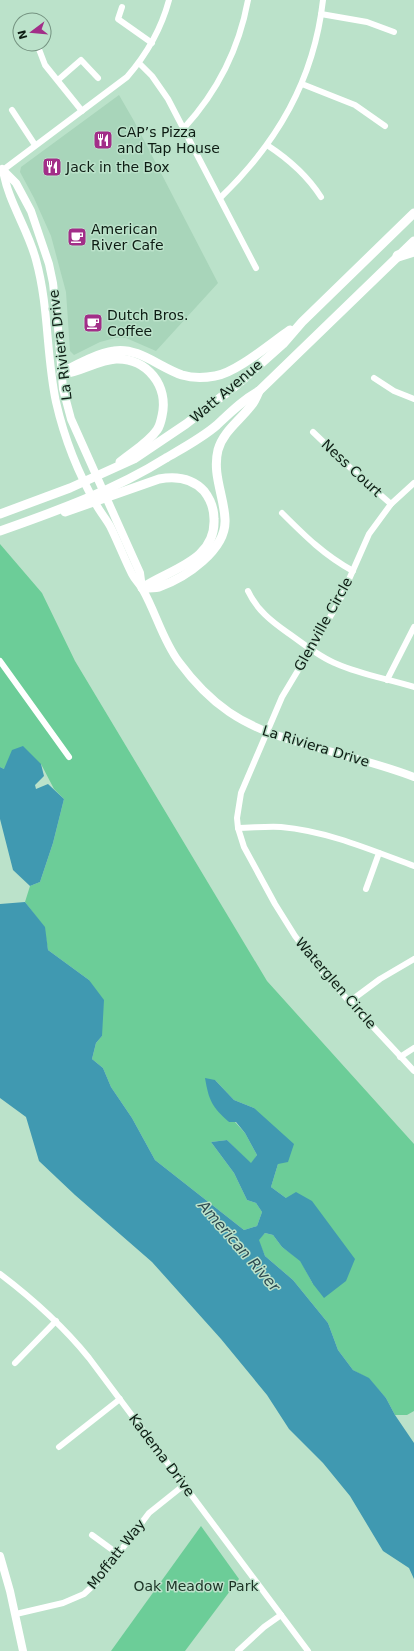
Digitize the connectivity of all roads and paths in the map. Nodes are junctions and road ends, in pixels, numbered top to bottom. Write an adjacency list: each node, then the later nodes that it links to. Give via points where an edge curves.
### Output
1 (169, 0): 7 (street)
2 (248, 0): 16 (street, via 241,32 229,62 214,91)
3 (323, 0): 5 (street)
4 (122, 6): 7 (street, via 118,19)
5 (321, 14): 6 (street, via 367,22); 12 (street)
6 (394, 32)
7 (152, 43): 9 (street)
8 (40, 52): 11 (street, via 45,65)
9 (139, 63): 14 (street, via 119,83); 16 (street, via 161,87)
10 (98, 78): 11 (street, via 81,60)
11 (58, 80): 14 (street)
12 (302, 84): 15 (street, via 355,105); 18 (street)
13 (12, 110): 17 (street)
14 (82, 111): 17 (street)
15 (385, 126)
16 (184, 128): 21 (street)
17 (35, 145): 19 (street)
18 (268, 145): 20 (street, via 305,175); 21 (street)
19 (1, 168): 23 (street, La Riviera Drive, via 6,188); 27 (street, La Riviera Drive, via 16,183 31,211)
20 (321, 197)
21 (220, 198): 28 (street)
22 (414, 213): 29 (main road, Watt Avenue)
23 (24, 226): 27 (street, via 34,232 41,255); 43 (street, La Riviera Drive, via 36,259 42,287 51,377 61,420 72,451 98,507 110,525 133,576)
24 (414, 241): 26 (main road, Watt Avenue)
25 (414, 250): 26 (highway)
26 (398, 256): 32 (main road, Watt Avenue)
27 (48, 264): 30 (street, La Riviera Drive, via 58,322)
28 (256, 268)
29 (302, 322): 30 (main road, via 244,362 216,376 200,378 182,375 139,354 115,350 77,364); 35 (main road, Watt Avenue, via 283,344 213,404 134,459)
30 (61, 374): 35 (main road, via 115,359 138,363 156,378 162,391 164,409 161,422 145,442); 43 (street, La Riviera Drive, via 73,425 140,573)
31 (374, 378): 33 (street)
32 (260, 391): 37 (main road, Watt Avenue, via 245,399 191,443); 43 (main road, via 251,407 226,434 218,450 216,468 225,520 223,536 208,557 194,568 158,587)
33 (414, 399)
34 (313, 432): 38 (street, Ness Court)
35 (113, 468): 40 (main road, Watt Avenue, via 70,488)
36 (414, 483): 38 (street, Glenville Circle)
37 (121, 488): 41 (main road); 43 (main road, via 172,477 183,479 193,482 203,490 213,507 213,532 207,547 188,565)
38 (391, 504): 42 (street, Glenville Circle, via 369,534)
39 (282, 513): 42 (street, via 330,558)
40 (0, 514)
41 (0, 531)
42 (352, 571): 46 (street, Glenville Circle, via 339,602)
43 (142, 588): 50 (street, La Riviera Drive, via 173,653 191,678 230,713)
44 (248, 591): 46 (street, via 264,614)
45 (414, 627): 48 (street)
46 (311, 649): 48 (street, via 337,664); 50 (street, Glenville Circle, via 282,697)
47 (0, 660): 51 (street)
48 (387, 680): 49 (street)
49 (414, 687)
50 (267, 732): 52 (street, La Riviera Drive); 53 (street, Waterglen Circle, via 240,798)
51 (69, 757)
52 (414, 777)
53 (238, 828): 54 (street, via 297,829); 58 (street, Waterglen Circle, via 244,847 282,917 308,955)
54 (379, 853): 55 (street); 56 (street)
55 (414, 866)
56 (366, 889)
57 (414, 959): 58 (street)
58 (350, 1002): 60 (street, Waterglen Circle)
59 (414, 1048): 60 (street)
60 (400, 1057): 61 (street, Waterglen Circle)
61 (414, 1071)
62 (0, 1274): 63 (street, Kadema Drive)
63 (56, 1321): 64 (street); 65 (street, Kadema Drive, via 89,1358)
64 (15, 1363)
65 (120, 1399): 66 (street); 67 (street, Kadema Drive)
66 (59, 1446)
67 (184, 1485): 69 (street, Moffatt Way, via 149,1513); 72 (street, Kadema Drive)
68 (92, 1535): 69 (street)
69 (118, 1554): 71 (street, Moffatt Way, via 97,1582 84,1594 63,1603)
70 (0, 1556): 71 (street)
71 (16, 1614): 73 (street)
72 (281, 1615): 74 (street); 75 (street, Kadema Drive)
73 (23, 1651)
74 (238, 1651)
75 (308, 1651)

